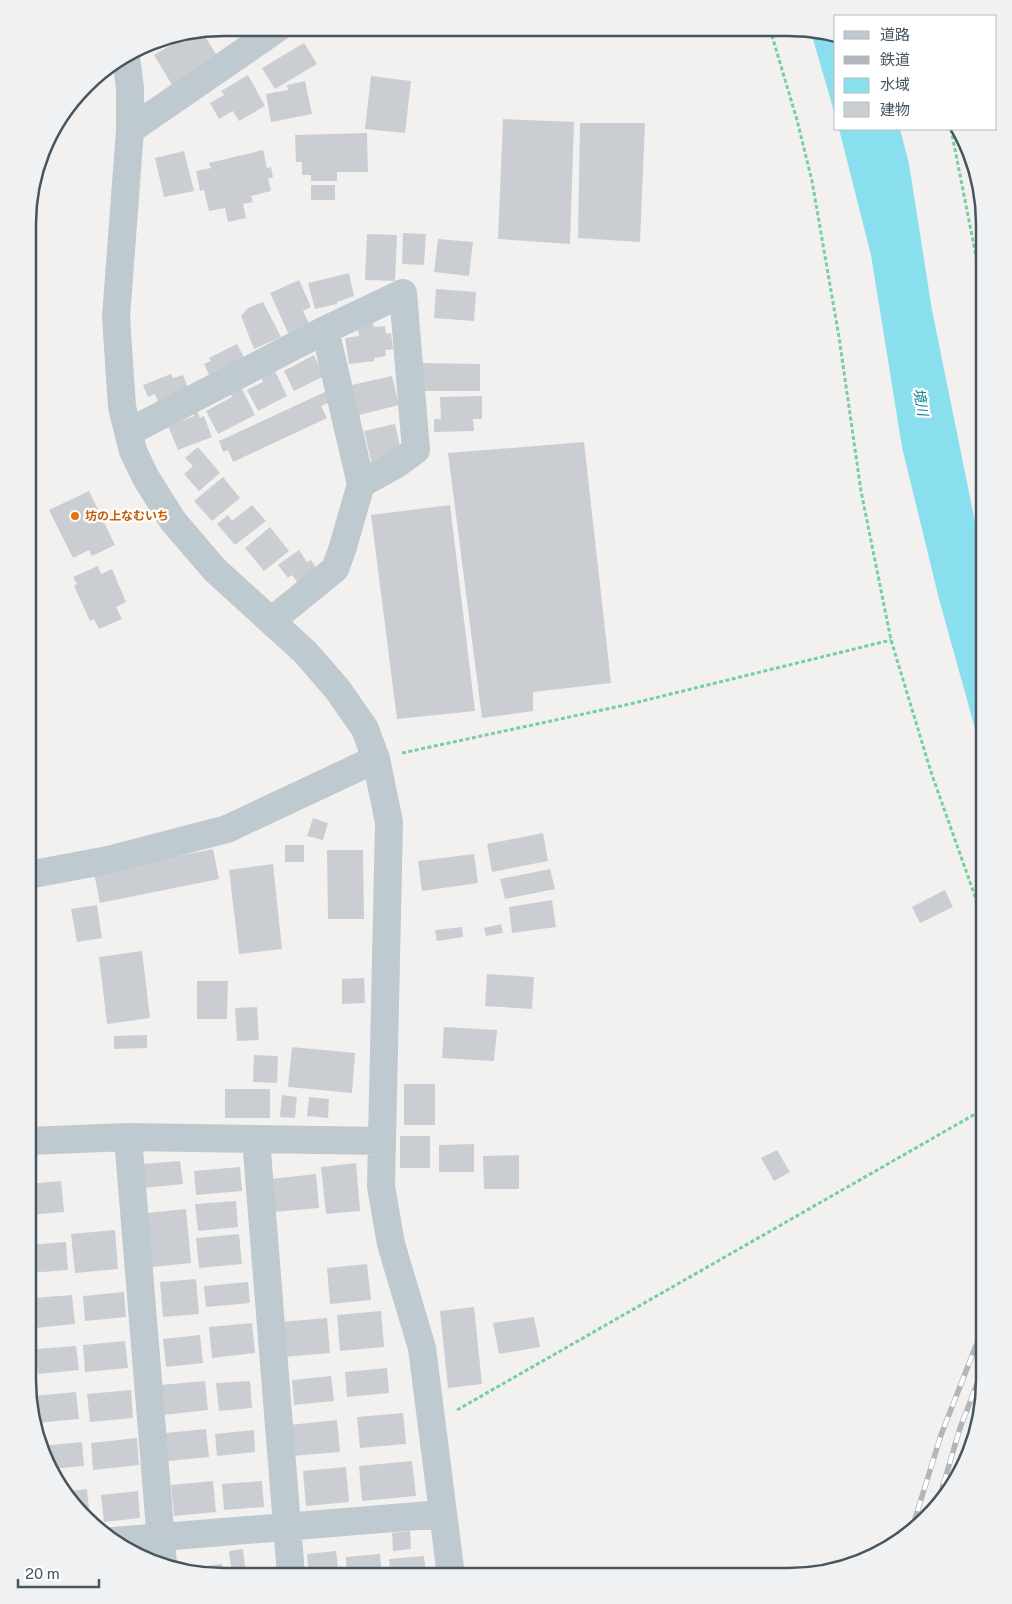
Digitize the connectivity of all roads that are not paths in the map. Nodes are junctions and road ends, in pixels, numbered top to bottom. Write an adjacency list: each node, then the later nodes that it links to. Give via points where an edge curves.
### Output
1 (266, 36): 3 (street)
2 (127, 63): 3 (street)
3 (130, 130): 5 (street, via 116,317 122,407)
4 (325, 330): 5 (street); 6 (street); 6 (street, via 404,293 416,450)
5 (129, 432): 7 (street, via 146,478 173,521 214,570)
6 (361, 484): 7 (street, via 335,569)
7 (271, 622): 8 (street, via 305,652 338,690 365,729)
8 (376, 759): 9 (street, via 227,829 108,860); 13 (street, via 389,822)
9 (36, 874)
10 (128, 1137): 11 (street); 12 (street); 16 (street)
11 (256, 1139): 13 (street); 15 (street)
12 (36, 1141)
13 (382, 1141): 14 (street, via 381,1186 391,1244 422,1348)
14 (442, 1514): 15 (street); 20 (street)
15 (288, 1526): 16 (street); 19 (street)
16 (160, 1537): 17 (street); 18 (street)
17 (126, 1540)
18 (162, 1557)
19 (291, 1568)
20 (450, 1568)

